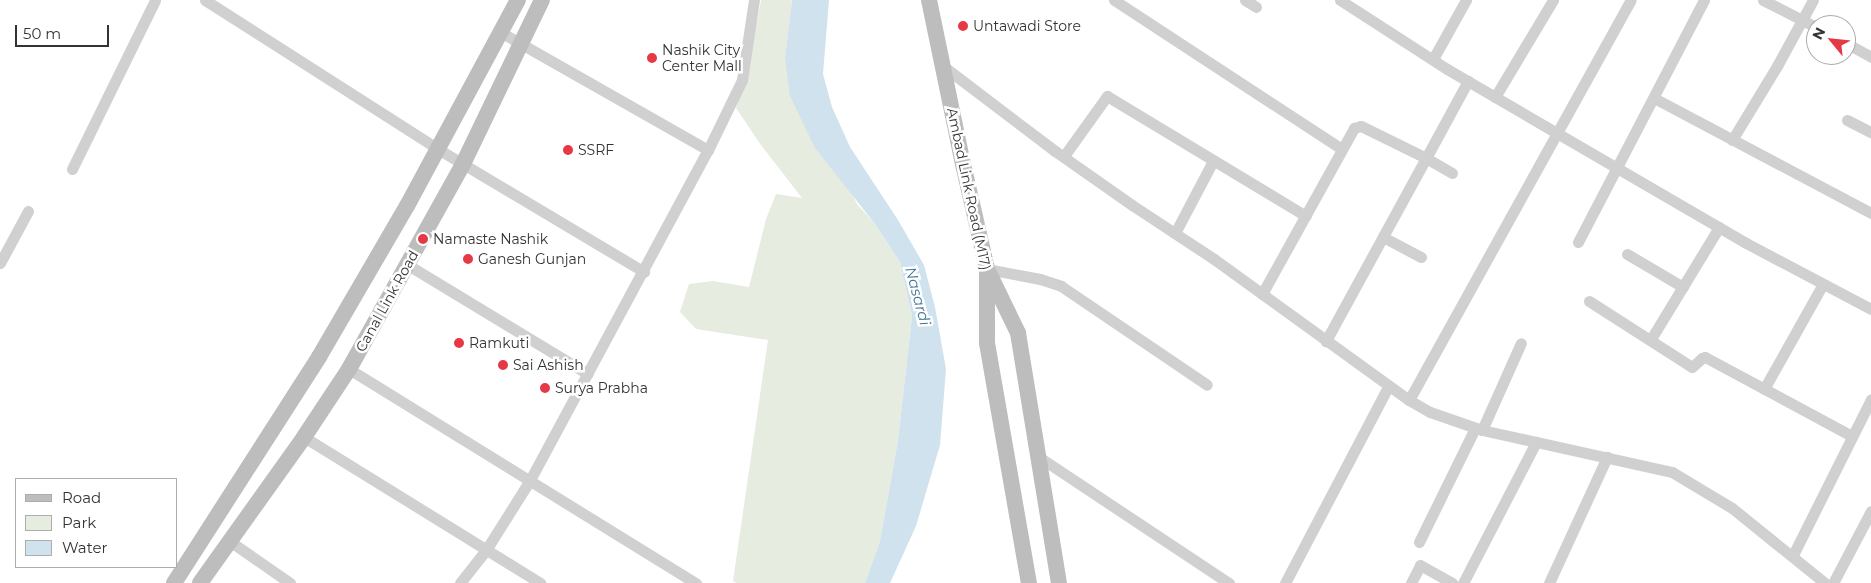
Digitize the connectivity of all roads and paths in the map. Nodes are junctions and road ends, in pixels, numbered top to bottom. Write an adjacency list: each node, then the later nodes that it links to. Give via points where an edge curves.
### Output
1 (155, 0): 40 (street)
2 (205, 0): 32 (street)
3 (518, 0): 19 (main road)
4 (542, 0): 20 (main road, Canal Link Road)
5 (754, 0): 34 (street, via 742,80)
6 (1114, 0): 33 (street)
7 (1245, 0): 16 (street)
8 (1340, 0): 23 (street)
9 (1466, 0): 23 (street)
10 (1553, 0): 26 (street)
11 (1631, 0): 30 (street)
12 (1704, 0): 27 (street)
13 (1763, 0): 17 (street)
14 (1813, 0): 17 (street)
15 (928, 1): 24 (main road, Ambad Link Road (M17))
16 (1256, 8)
17 (1802, 19): 18 (street); 31 (street)
18 (1806, 21)
19 (502, 33): 20 (street); 32 (main road)
20 (522, 44): 34 (street); 38 (main road, Canal Link Road)
21 (1856, 49): 22 (street)
22 (1871, 57)
23 (1433, 59): 25 (street)
24 (943, 66): 35 (street); 53 (main road, Ambad Link Road (M17))
25 (1468, 81): 26 (street); 36 (street)
26 (1495, 97): 30 (street)
27 (1654, 98): 31 (street); 39 (street)
28 (1847, 120): 29 (street)
29 (1871, 132)
30 (1557, 133): 39 (street); 69 (street)
31 (1732, 140): 43 (street)
32 (438, 149): 38 (street); 82 (main road, via 318,357)
33 (1342, 149): 36 (street, via 1354,128 1361,126); 44 (street)
34 (708, 150): 54 (street)
35 (1064, 156): 37 (street, via 1107,96); 46 (street)
36 (1426, 158): 41 (street); 47 (street)
37 (1213, 162): 44 (street); 46 (street)
38 (463, 164): 52 (main road, Canal Link Road); 54 (street)
39 (1616, 167): 45 (street); 48 (street)
40 (72, 169)
41 (1452, 173)
42 (28, 211): 51 (street)
43 (1871, 213)
44 (1306, 216): 57 (street)
45 (1719, 228): 55 (street); 56 (street)
46 (1175, 233): 57 (street)
47 (1383, 237): 50 (street); 61 (street)
48 (1578, 242)
49 (1628, 254): 56 (street)
50 (1420, 257)
51 (0, 263)
52 (408, 265): 63 (main road, Canal Link Road); 64 (street)
53 (988, 269): 65 (street, via 1061,286); 74 (main road, via 1018,333); 88 (main road, Ambad Link Road (M17), via 987,342)
54 (644, 272): 64 (street)
55 (1823, 284): 59 (street); 67 (street)
56 (1683, 288): 60 (street)
57 (1262, 294): 61 (street)
58 (1589, 300): 60 (street)
59 (1871, 309)
60 (1651, 339): 67 (street, via 1692,367 1706,357)
61 (1326, 341): 66 (street)
62 (1521, 343): 70 (street)
63 (349, 369): 72 (main road, Canal Link Road); 76 (street)
64 (588, 374): 76 (street)
65 (1207, 385)
66 (1388, 387): 69 (street); 91 (street)
67 (1764, 389): 71 (street)
68 (1871, 399): 71 (street)
69 (1408, 400): 70 (street, via 1430,412)
70 (1479, 429): 73 (street); 79 (street)
71 (1852, 436): 81 (street)
72 (304, 438): 78 (main road, Canal Link Road); 80 (street)
73 (1536, 442): 75 (street); 94 (street)
74 (1036, 455): 89 (main road); 90 (street)
75 (1607, 457): 81 (street, via 1672,472 1732,508); 95 (street)
76 (530, 480): 80 (street); 87 (street)
77 (1871, 511): 97 (street)
78 (231, 542): 83 (main road, Canal Link Road); 84 (street)
79 (1419, 542)
80 (486, 550): 85 (street); 86 (street)
81 (1793, 555): 96 (street)
82 (174, 583)
83 (200, 583)
84 (290, 583)
85 (460, 583)
86 (540, 583)
87 (696, 583)
88 (1029, 583)
89 (1059, 583)
90 (1229, 583)
91 (1285, 583)
92 (1411, 583): 93 (street, via 1420,564)
93 (1452, 583)
94 (1463, 583)
95 (1549, 583)
96 (1826, 583)
97 (1833, 583)

